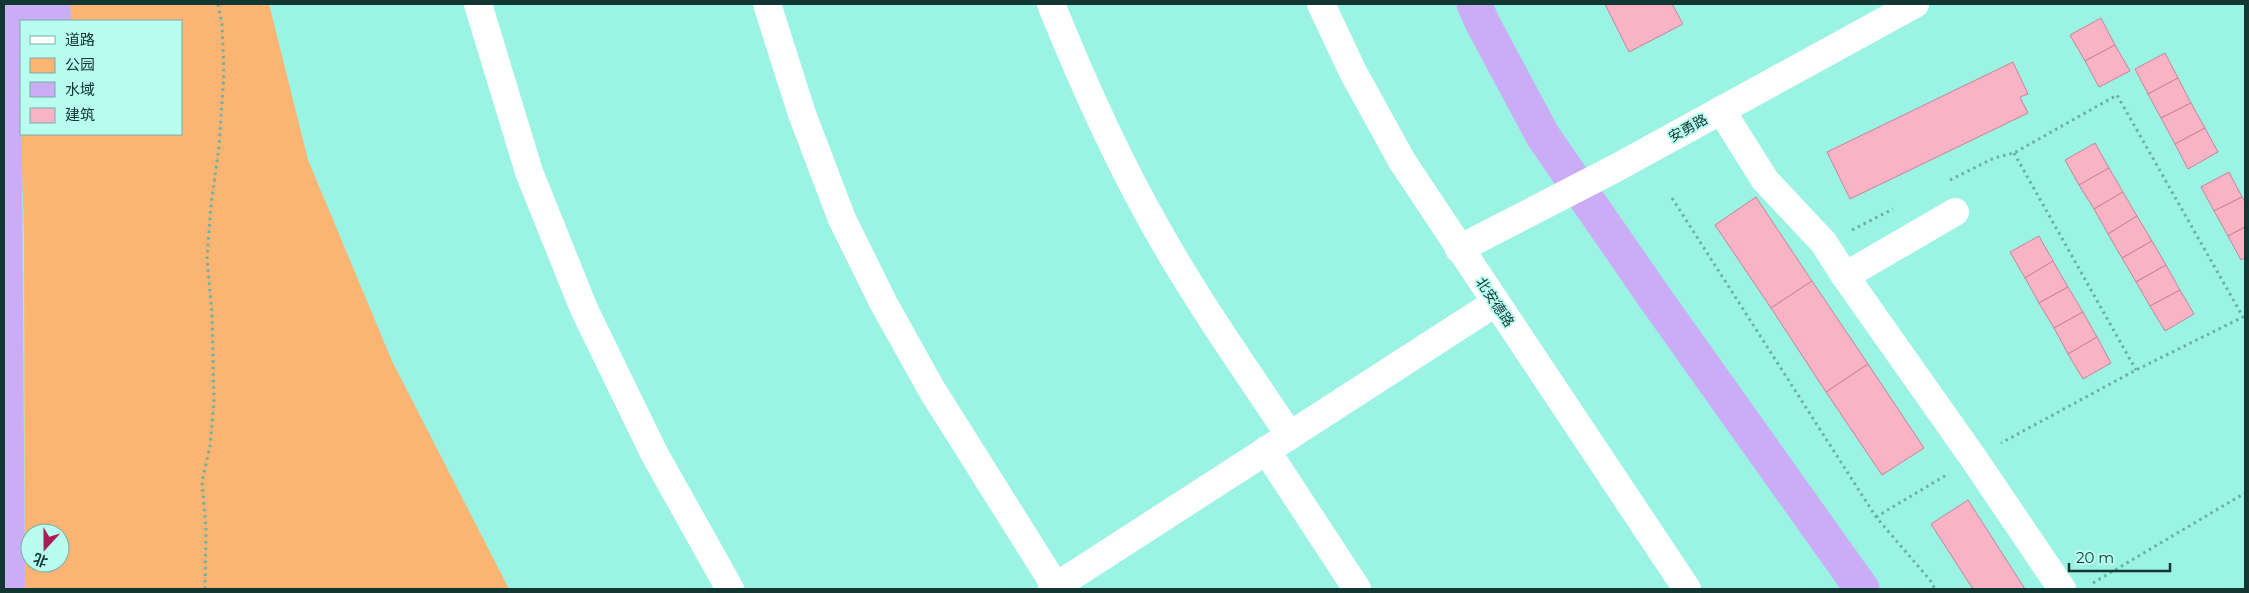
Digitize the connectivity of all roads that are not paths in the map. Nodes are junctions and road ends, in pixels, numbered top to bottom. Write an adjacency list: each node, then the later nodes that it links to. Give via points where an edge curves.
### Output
1 (478, 4): 14 (street, via 529,172 584,309 654,453)
2 (767, 4): 13 (street, via 802,114 842,219 932,390)
3 (1051, 4): 11 (street, via 1072,58 1158,231 1208,314)
4 (1321, 4): 8 (street, 北安德路, via 1353,72 1402,162)
5 (1915, 4): 6 (street, 安勇路)
6 (1721, 110): 8 (street, 安勇路); 9 (street, via 1765,180 1824,243)
7 (1955, 212): 9 (street)
8 (1459, 249): 10 (street, 北安德路)
9 (1845, 276): 17 (street)
10 (1495, 303): 11 (street); 16 (street, 北安德路)
11 (1290, 436): 12 (street)
12 (1266, 450): 13 (street); 15 (street)
13 (1054, 588)
14 (730, 589)
15 (1357, 589)
16 (1687, 589)
17 (2062, 589)

